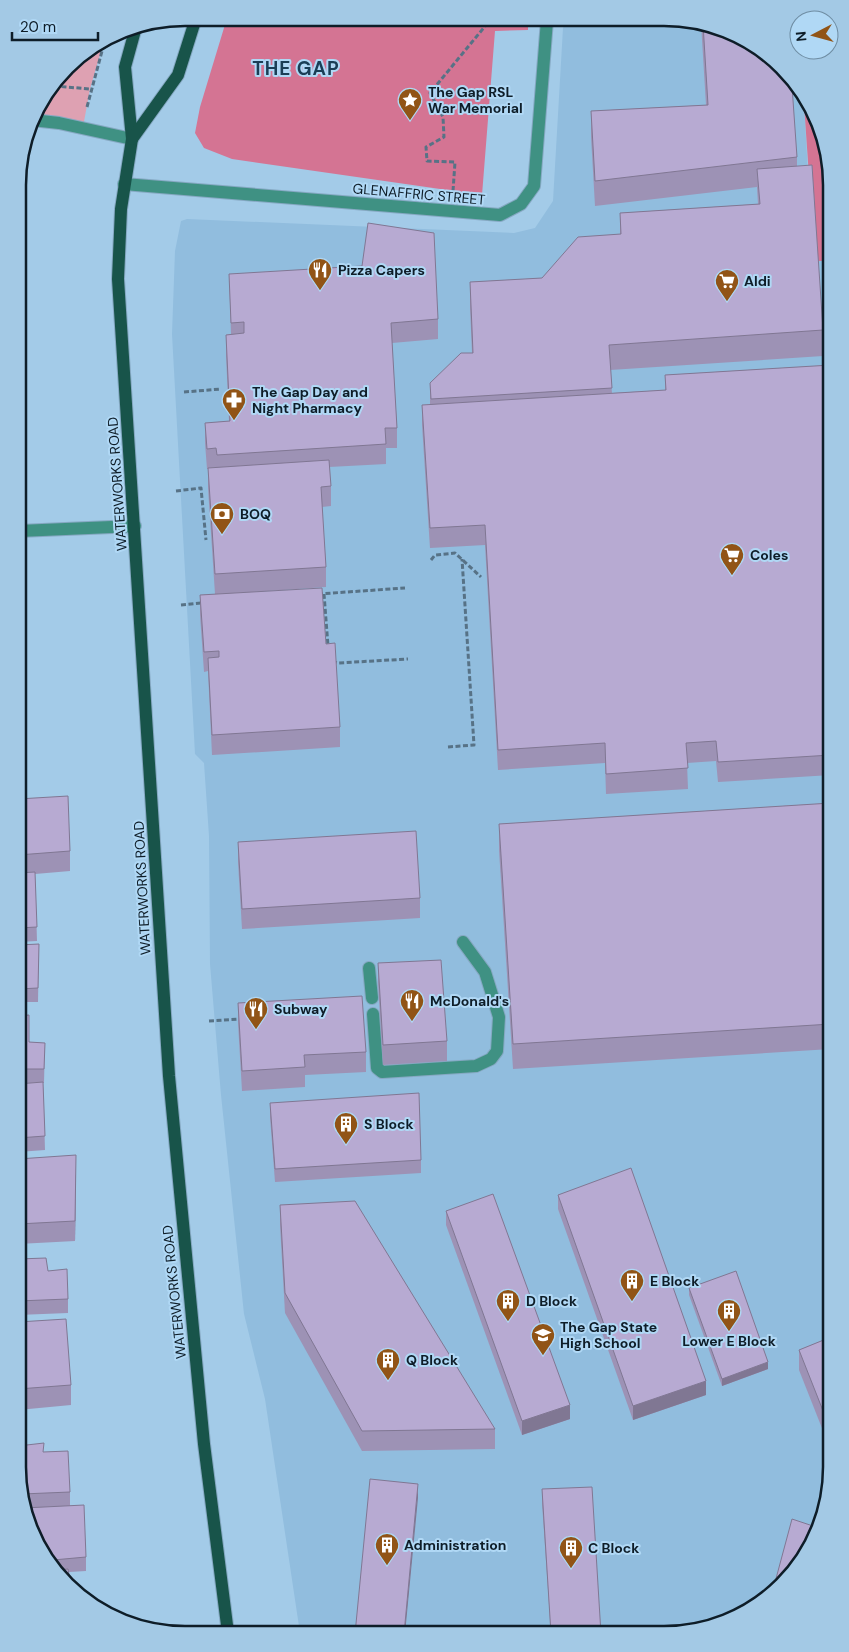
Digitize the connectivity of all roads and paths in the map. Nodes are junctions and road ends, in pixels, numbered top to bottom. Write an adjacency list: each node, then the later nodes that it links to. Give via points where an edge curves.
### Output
1 (485, 26): 12 (path, via 430,93 443,118 444,137 426,147 427,161 455,162)
2 (547, 26): 12 (street, GLENAFFRIC STREET, via 534,186 522,204 500,215)
3 (193, 27): 10 (main road, WATERWORKS ROAD, via 178,75)
4 (134, 35): 10 (main road, WATERWORKS ROAD, via 125,67)
5 (102, 50): 7 (path)
6 (61, 87): 7 (path)
7 (90, 89): 9 (path)
8 (40, 121): 9 (street)
9 (84, 127): 10 (street)
10 (132, 139): 11 (main road, WATERWORKS ROAD)
11 (124, 184): 12 (street, GLENAFFRIC STREET); 16 (main road, WATERWORKS ROAD, via 118,279)
12 (451, 212)
13 (221, 389): 14 (path)
14 (184, 392)
15 (176, 491): 18 (path, via 201,488)
16 (135, 526): 17 (street); 39 (main road, WATERWORKS ROAD, via 170,1085 204,1444)
17 (26, 531)
18 (206, 540)
19 (456, 546): 20 (path)
20 (450, 554): 21 (path, via 455,553); 22 (path, via 435,555)
21 (462, 559): 23 (path); 32 (path, via 474,745)
22 (431, 560)
23 (481, 577)
24 (405, 588): 26 (path)
25 (315, 594): 26 (path)
26 (324, 594): 29 (path)
27 (210, 602): 28 (path)
28 (181, 605)
29 (328, 652)
30 (408, 659): 31 (path)
31 (329, 662)
32 (448, 747)
33 (463, 942): 36 (street, via 485,972 499,1017 496,1051 491,1059 476,1066 382,1072 377,1068)
34 (370, 968): 35 (street)
35 (372, 998)
36 (373, 1014)
37 (240, 1019): 38 (path)
38 (209, 1021)
39 (227, 1626)

